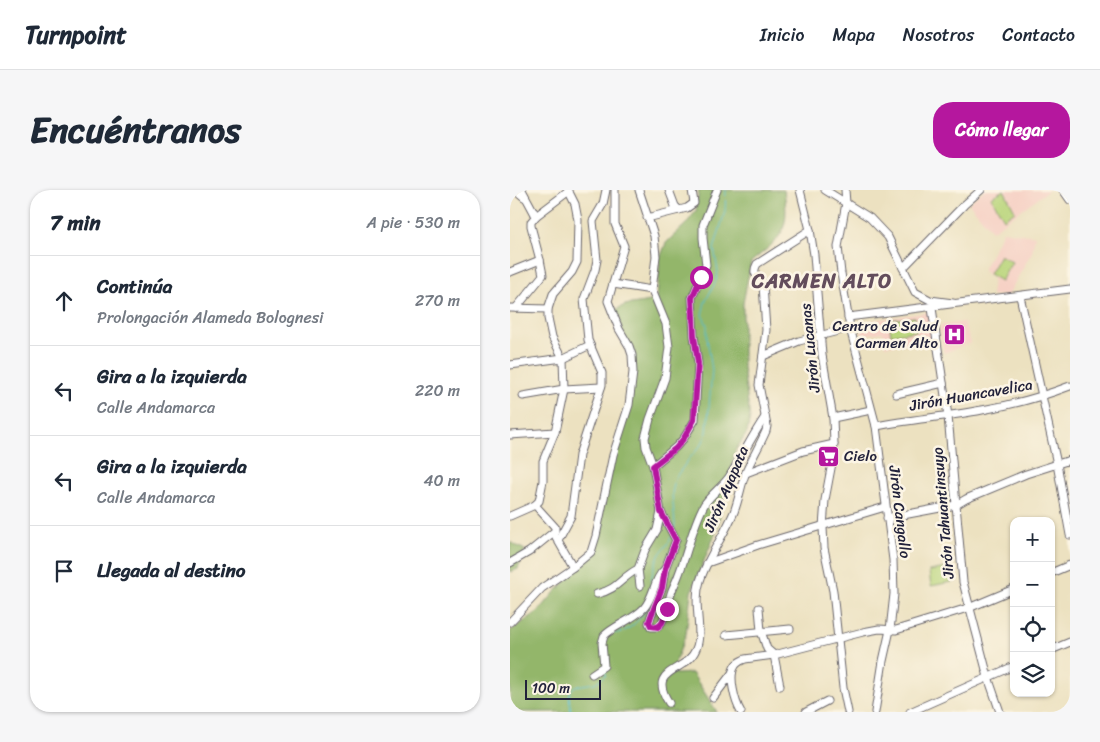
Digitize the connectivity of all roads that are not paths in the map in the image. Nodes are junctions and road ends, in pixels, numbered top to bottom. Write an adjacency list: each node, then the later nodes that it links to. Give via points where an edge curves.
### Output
1 (522, 190): 15 (street)
2 (568, 190): 19 (street); 32 (street, via 578,220 577,262 553,294)
3 (606, 190): 36 (street, via 603,204 593,221 597,260 584,299)
4 (615, 190): 25 (street, via 615,224 624,246)
5 (639, 190): 20 (street)
6 (670, 190): 18 (street)
7 (692, 190): 18 (street, via 694,203)
8 (717, 190): 57 (street, via 703,225 706,265 692,298 698,363 694,420 676,448)
9 (800, 190): 21 (street, Jirón Lucanas)
10 (825, 190): 17 (street)
11 (845, 190): 17 (street, Jirón Cangallo)
12 (981, 190): 23 (street)
13 (1064, 190): 16 (street)
14 (510, 191): 15 (street)
15 (527, 198): 19 (street)
16 (1070, 200)
17 (846, 203): 23 (street, via 870,218 888,237); 33 (street, Jirón Cangallo, via 838,247)
18 (679, 210): 20 (street)
19 (536, 216): 22 (street, via 531,226)
20 (647, 218): 27 (street, via 654,236 656,256)
21 (810, 230): 35 (street, Jirón Lucanas); 37 (street, Jirón Ayapata, via 754,268 755,276 763,285)
22 (540, 260): 24 (street); 30 (street, via 542,275)
23 (903, 268): 29 (street, via 919,295)
24 (510, 272)
25 (613, 284): 27 (street); 72 (street, via 609,304 633,362 631,394 613,455 594,544 591,552)
26 (1070, 289): 28 (street)
27 (652, 290): 57 (street, via 666,324 669,347 662,388 645,438)
28 (1020, 296): 29 (street); 46 (street)
29 (958, 304): 31 (street)
30 (513, 308): 32 (street)
31 (932, 308): 33 (street); 40 (street, Jirón Tahuantinsuyo)
32 (548, 310): 38 (street, via 552,337)
33 (848, 317): 34 (street, Jirón Cangallo)
34 (850, 328): 35 (street); 47 (street, Jirón Cangallo)
35 (820, 336): 37 (street); 50 (street, Jirón Lucanas)
36 (590, 345): 38 (street); 42 (street, via 602,373)
37 (764, 356): 49 (street, Jirón Ayapata, via 759,386)
38 (564, 358): 39 (street); 43 (street)
39 (512, 363)
40 (943, 382): 44 (street); 48 (street, Jirón Tahuantinsuyo)
41 (1070, 386): 46 (street, Jirón Huancavelica)
42 (602, 387): 43 (street); 68 (street, via 578,455 571,516)
43 (564, 389): 45 (street); 52 (street)
44 (896, 394)
45 (523, 396)
46 (1042, 396): 48 (street, Jirón Huancavelica); 56 (street)
47 (871, 410): 50 (street); 51 (street, Jirón Cangallo)
48 (948, 416): 51 (street, Jirón Huancavelica); 60 (street, Jirón Tahuantinsuyo)
49 (765, 417): 58 (street, Jirón Ayapata, via 766,431); 73 (street, via 729,477 708,499 662,623 654,628 649,622 662,588)
50 (833, 418): 54 (street, Jirón Lucanas)
51 (876, 426): 61 (street, Jirón Cangallo)
52 (555, 432): 53 (street); 59 (street, via 543,461 541,493)
53 (510, 435)
54 (834, 444): 58 (street, via 803,451); 65 (street, Jirón Lucanas)
55 (1070, 460): 56 (street)
56 (1057, 464): 60 (street); 67 (street)
57 (653, 466): 62 (street)
58 (746, 473): 70 (street, Jirón Ayapata, via 734,512)
59 (535, 505): 63 (street); 66 (street, via 555,527)
60 (956, 505): 64 (street); 79 (street, Jirón Tahuantinsuyo, via 963,582)
61 (885, 507): 64 (street, Jirón Cangallo); 65 (street)
62 (663, 515): 73 (street, via 676,540); 74 (street)
63 (510, 516)
64 (887, 518): 83 (street, Jirón Cangallo, via 894,594)
65 (823, 527): 70 (street); 86 (street, Jirón Lucanas)
66 (553, 533): 68 (street); 69 (street)
67 (1070, 534)
68 (558, 540): 72 (street)
69 (510, 563)
70 (707, 563): 97 (street, Jirón Ayapata, via 696,596 698,646 693,656 662,679 661,686)
71 (1070, 565): 75 (street)
72 (573, 567): 81 (street, via 542,588)
73 (665, 569): 92 (street, via 658,576 654,592 644,608 604,636 604,666)
74 (638, 570): 76 (street); 78 (street, via 613,589)
75 (1055, 571)
76 (640, 586)
77 (1010, 591): 79 (street)
78 (597, 594)
79 (971, 607): 83 (street); 93 (street, Jirón Tahuantinsuyo)
80 (759, 608): 84 (street)
81 (510, 622)
82 (790, 629): 84 (street)
83 (890, 630): 86 (street, via 879,629); 101 (street, Jirón Cangallo)
84 (761, 631): 85 (street); 89 (street, via 767,649)
85 (726, 635)
86 (838, 639): 89 (street); 100 (street, Jirón Lucanas)
87 (1070, 642): 88 (street)
88 (1055, 648)
89 (774, 655): 91 (street, via 738,662); 94 (street)
90 (1010, 668): 93 (street)
91 (732, 673): 95 (street); 98 (street, via 734,694)
92 (592, 674)
93 (988, 677): 102 (street); 103 (street, Jirón Tahuantinsuyo)
94 (780, 686)
95 (713, 698)
96 (827, 702): 99 (street)
97 (669, 703)
98 (741, 712)
99 (806, 712)
100 (848, 712)
101 (875, 712)
102 (910, 712)
103 (1000, 712)

